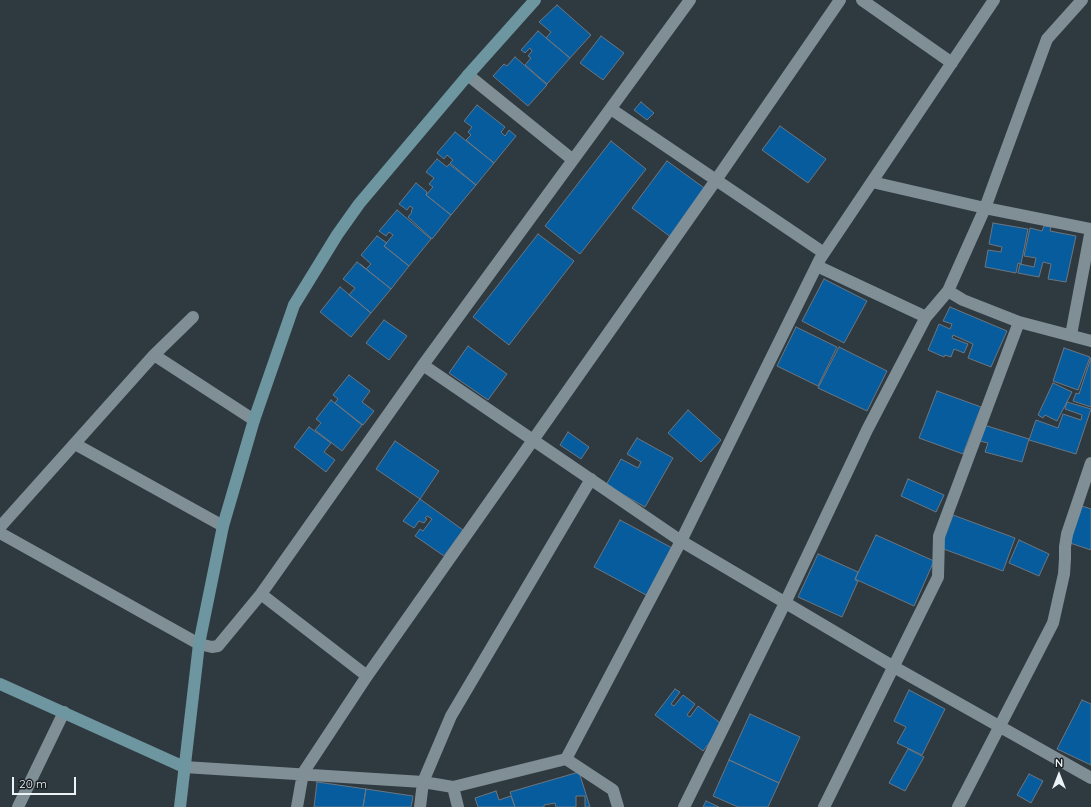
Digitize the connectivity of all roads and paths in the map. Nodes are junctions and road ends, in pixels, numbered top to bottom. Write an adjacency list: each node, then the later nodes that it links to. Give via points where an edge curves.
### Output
1 (535, 0): 8 (street)
2 (690, 0): 9 (street)
3 (840, 0): 11 (street)
4 (862, 0): 7 (street)
5 (994, 0): 7 (street)
6 (1082, 0): 13 (street, via 1047,39)
7 (952, 63): 12 (street)
8 (468, 75): 10 (street); 25 (street, via 359,204 337,235 294,305)
9 (611, 109): 10 (street); 11 (street)
10 (573, 160): 24 (street)
11 (716, 180): 15 (street); 26 (street)
12 (872, 182): 13 (street); 15 (street)
13 (985, 208): 14 (street); 17 (street)
14 (1091, 229): 21 (street)
15 (824, 253): 16 (street)
16 (817, 266): 19 (street); 33 (street)
17 (948, 291): 19 (street); 20 (street, via 963,300)
18 (193, 317): 23 (street)
19 (926, 317): 35 (street, via 866,430)
20 (1019, 322): 21 (street); 37 (street, via 939,536 938,577)
21 (1071, 335): 22 (street)
22 (1091, 341)
23 (154, 355): 25 (street); 27 (street)
24 (423, 365): 26 (street); 34 (street)
25 (254, 420): 30 (street)
26 (533, 440): 29 (street); 38 (street)
27 (75, 444): 30 (street); 31 (street)
28 (1091, 463): 41 (street, via 1067,534 1064,574 1053,623)
29 (591, 479): 33 (street); 46 (street, via 450,716)
30 (223, 526): 36 (street)
31 (0, 527)
32 (0, 533): 36 (street)
33 (681, 540): 35 (street); 42 (street)
34 (261, 594): 36 (street, via 218,646 212,648); 38 (street)
35 (785, 603): 37 (street); 54 (street)
36 (199, 644): 43 (street)
37 (894, 667): 41 (street); 55 (street)
38 (367, 676): 44 (street)
39 (0, 684): 40 (street)
40 (64, 712): 43 (street); 48 (street)
41 (999, 727): 45 (street); 56 (street)
42 (566, 760): 47 (street); 53 (street, via 613,790)
43 (184, 767): 44 (street); 49 (street)
44 (303, 773): 46 (street); 50 (street)
45 (1091, 778)
46 (423, 782): 47 (street); 51 (street)
47 (453, 787): 52 (street)
48 (18, 807)
49 (180, 807)
50 (297, 807)
51 (420, 807)
52 (458, 807)
53 (618, 807)
54 (684, 807)
55 (824, 807)
56 (958, 807)

